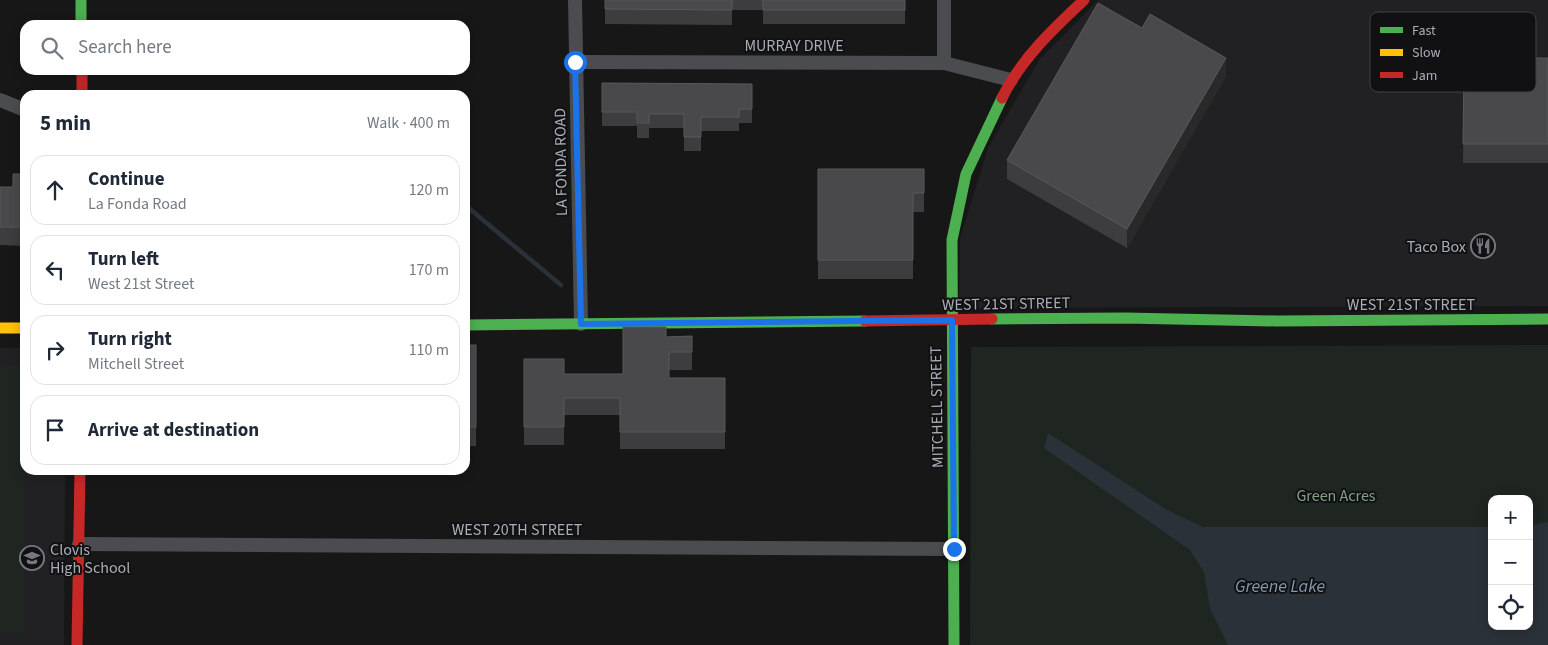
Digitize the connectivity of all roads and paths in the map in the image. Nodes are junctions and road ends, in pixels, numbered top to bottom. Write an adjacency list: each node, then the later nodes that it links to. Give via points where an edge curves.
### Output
1 (81, 0): 5 (main road)
2 (575, 0): 6 (street, LA FONDA ROAD)
3 (944, 0): 7 (street)
4 (1084, 0): 9 (main road, MITCHELL STREET, via 1048,34)
5 (81, 20)
6 (575, 62): 7 (street, MURRAY DRIVE); 16 (street, LA FONDA ROAD)
7 (944, 63): 9 (street, MURRAY DRIVE)
8 (82, 75): 10 (main road)
9 (1011, 80): 14 (main road, MITCHELL STREET, via 966,174 952,240)
10 (82, 90)
11 (0, 100): 12 (street)
12 (20, 108)
13 (1548, 319): 14 (main road, WEST 21ST STREET)
14 (952, 320): 16 (main road, WEST 21ST STREET); 21 (main road, MITCHELL STREET)
15 (470, 324): 16 (main road, WEST 21ST STREET)
16 (581, 324)
17 (0, 328): 18 (main road)
18 (20, 328)
19 (80, 475): 20 (main road)
20 (79, 544): 21 (street, WEST 20TH STREET); 22 (main road)
21 (954, 549): 23 (main road, MITCHELL STREET)
22 (77, 645)
23 (954, 645)

